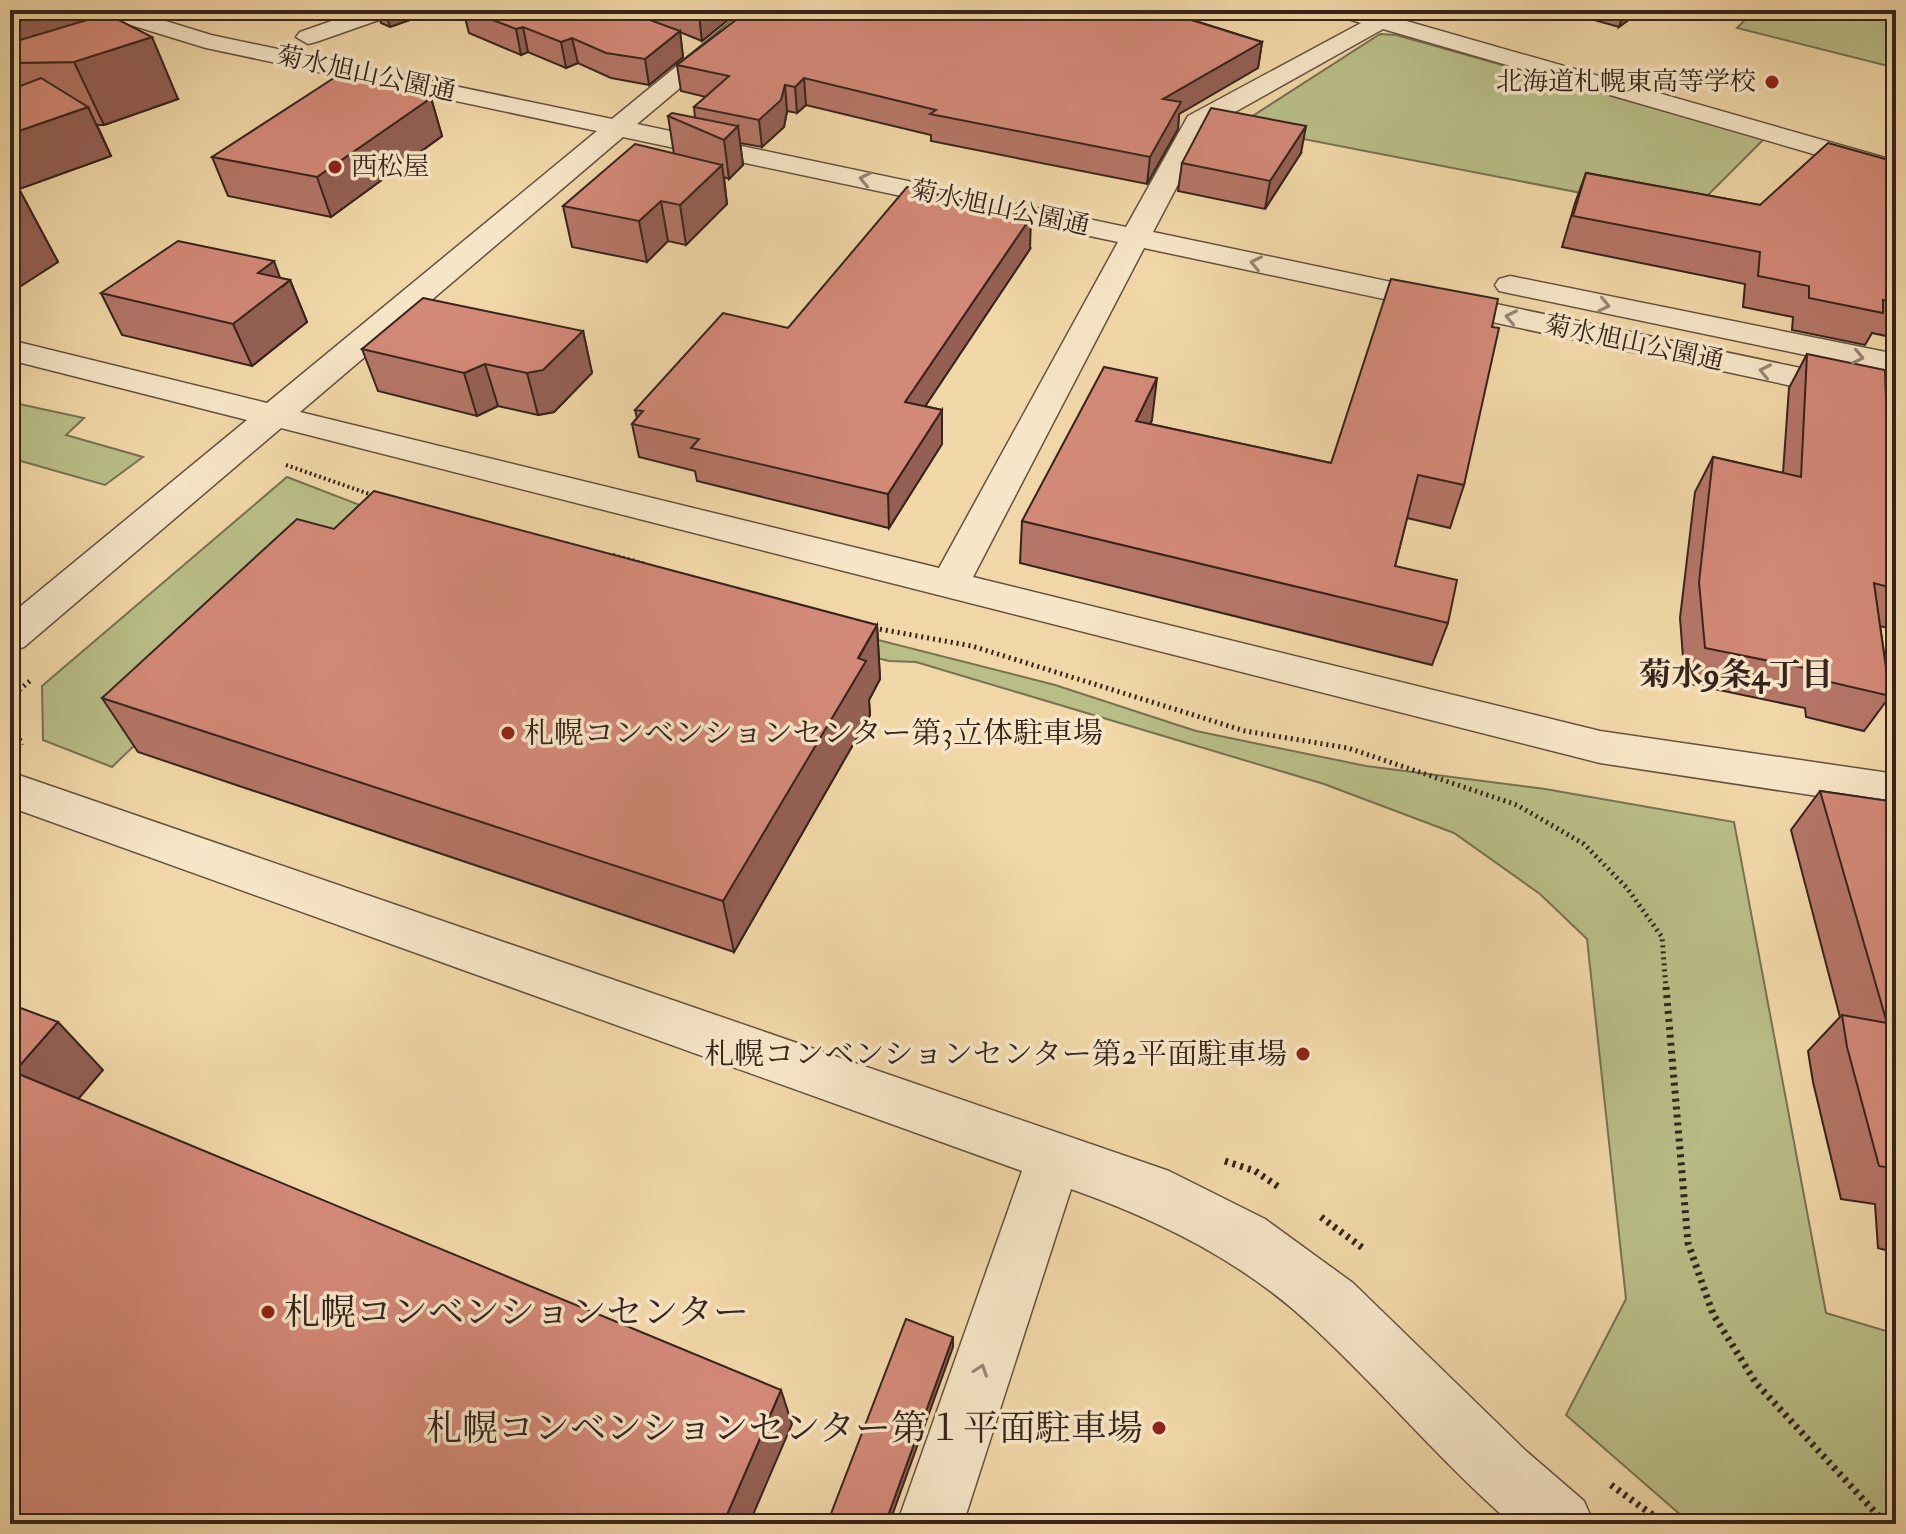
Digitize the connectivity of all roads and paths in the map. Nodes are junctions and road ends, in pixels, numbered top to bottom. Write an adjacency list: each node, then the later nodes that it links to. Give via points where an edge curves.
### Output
1 (106, 10): 8 (street, 菊水旭山公園通)
2 (184, 10): 7 (street, 菊水旭山公園通)
3 (385, 10): 7 (street)
4 (1343, 10): 6 (street)
5 (751, 12): 10 (street, via 692,49)
6 (1381, 21): 12 (street); 15 (street, via 1197,122)
7 (308, 37): 10 (street, 菊水旭山公園通)
8 (206, 41): 9 (street); 10 (street, 菊水旭山公園通)
9 (161, 55)
10 (630, 117): 11 (street, 菊水旭山公園通); 15 (street, 菊水旭山公園通, one-way to 10); 20 (street)
11 (869, 153)
12 (1896, 170)
13 (1117, 204): 15 (street, 菊水旭山公園通)
14 (1178, 218): 15 (street, 菊水旭山公園通)
15 (1141, 224): 19 (street, 菊水旭山公園通, one-way to 15); 25 (street)
16 (1490, 281): 18 (street, 菊水旭山公園通, one-way to 18)
17 (10, 350): 20 (street)
18 (1896, 364)
19 (1896, 398)
20 (272, 417): 21 (street); 25 (street)
21 (237, 447): 22 (path); 27 (street)
22 (382, 499)
23 (598, 552): 24 (path)
24 (656, 567)
25 (948, 587): 29 (street, via 1600,747)
26 (868, 627): 33 (path, via 972,646 1245,731 1348,748 1517,805 1584,844 1627,888 1662,937 1688,1243 1713,1314 1756,1383)
27 (10, 637)
28 (10, 789): 30 (street)
29 (1896, 791)
30 (1054, 1157): 31 (street, one-way to 30); 32 (street, via 1149,1190 1245,1239 1332,1304 1503,1474)
31 (930, 1524)
32 (1561, 1524)
33 (1886, 1524)

